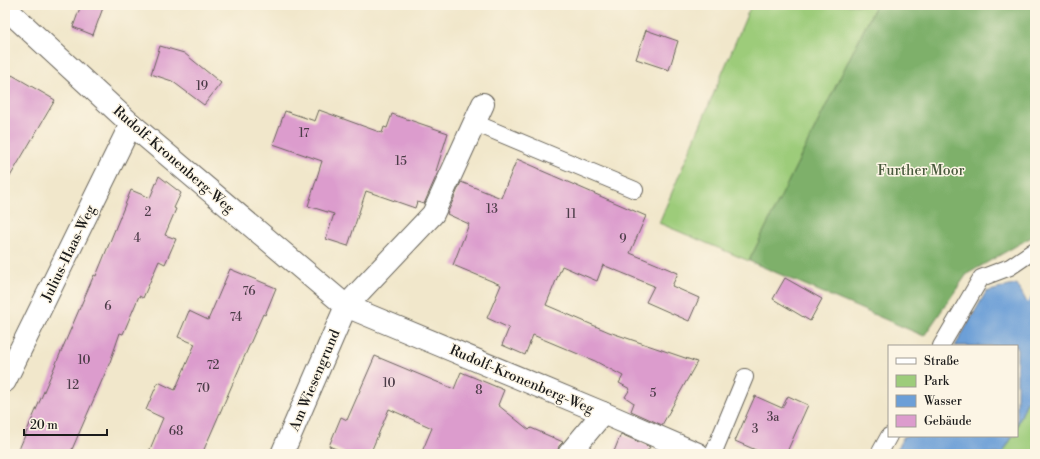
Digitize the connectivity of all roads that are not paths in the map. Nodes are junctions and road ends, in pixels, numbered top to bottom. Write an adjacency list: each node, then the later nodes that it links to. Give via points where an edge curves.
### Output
1 (5, 9): 3 (street, Rudolf-Kronenberg-Weg)
2 (479, 113): 4 (lane); 6 (street, via 433,214)
3 (131, 124): 6 (street, Rudolf-Kronenberg-Weg); 9 (street, Julius-Haas-Weg)
4 (635, 190)
5 (1035, 250): 7 (lane, via 1010,267 981,278)
6 (346, 306): 10 (street, Rudolf-Kronenberg-Weg); 12 (street, Am Wiesengrund)
7 (942, 345)
8 (745, 377): 15 (lane)
9 (5, 382)
10 (603, 413): 13 (street); 14 (street, Rudolf-Kronenberg-Weg)
11 (888, 437): 16 (lane)
12 (282, 454)
13 (569, 454)
14 (698, 454)
15 (713, 454)
16 (879, 454)

